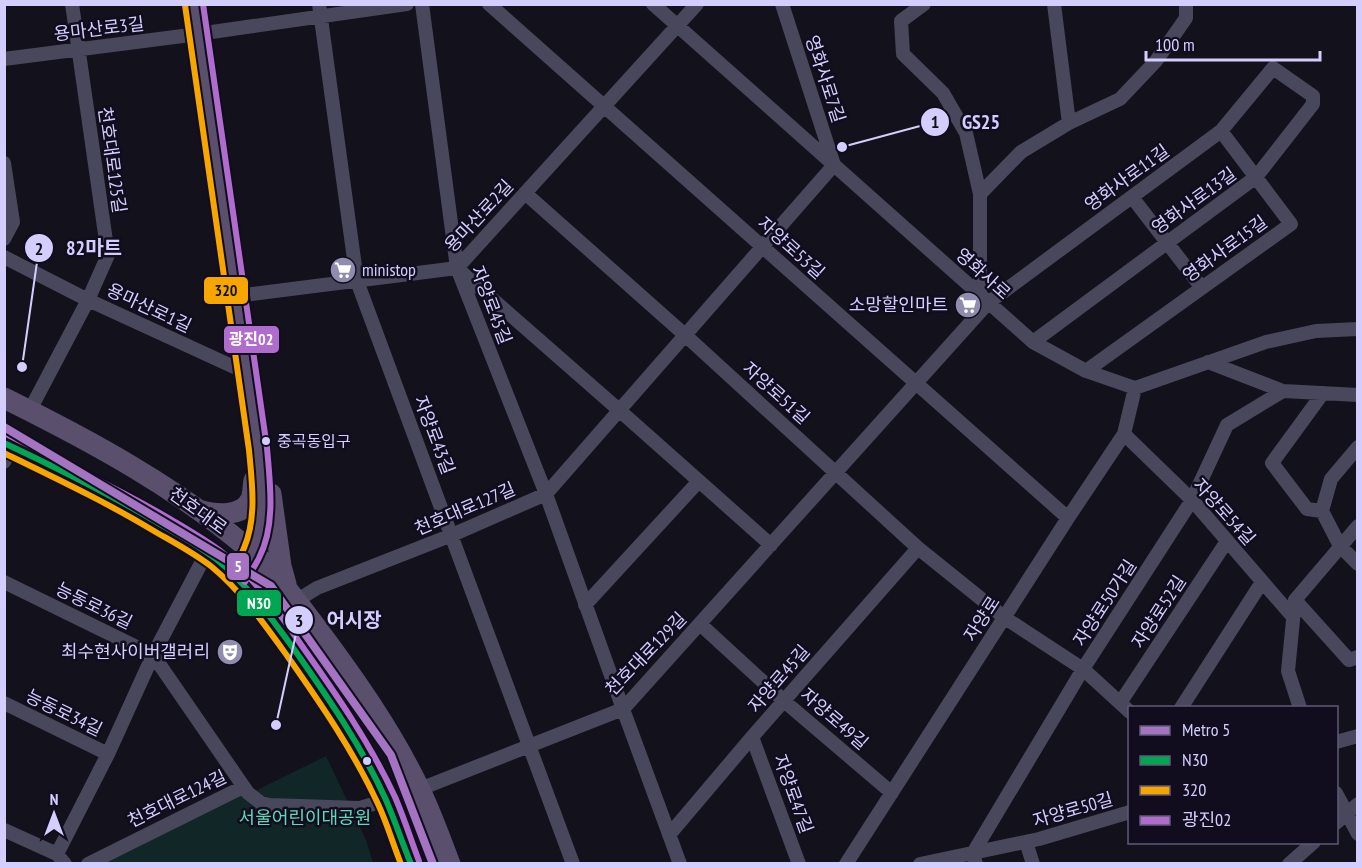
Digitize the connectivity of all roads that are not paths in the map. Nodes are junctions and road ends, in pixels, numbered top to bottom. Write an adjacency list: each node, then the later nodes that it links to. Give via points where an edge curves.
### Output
1 (72, 4): 15 (street, 천호대로125길)
2 (194, 4): 14 (main road)
3 (407, 4): 12 (street, 용마산로3길)
4 (422, 4): 31 (street, 자양로45길)
5 (489, 4): 18 (street, 자양로53길)
6 (653, 4): 13 (street, 영화사로)
7 (697, 4): 13 (street, 용마산로2길)
8 (782, 4): 22 (street, 영화사로7길)
9 (924, 4): 25 (street, via 901,21 903,54 943,93 966,133)
10 (1054, 4): 19 (street)
11 (1186, 4): 19 (street, via 1185,18 1156,61 1120,99)
12 (320, 11): 14 (street, 용마산로3길); 32 (street, 자양로43길)
13 (678, 27): 18 (street, 용마산로2길); 22 (street, 영화사로)
14 (198, 34): 15 (street, 용마산로3길); 34 (main road)
15 (78, 50): 16 (street, 용마산로3길); 36 (street, 천호대로125길, via 108,255)
16 (4, 59)
17 (1274, 68): 20 (street, 영화사로11길); 23 (street, 영화사로13길, via 1313,96 1313,104)
18 (604, 107): 24 (street, 용마산로2길); 29 (street, 자양로53길)
19 (1069, 123): 25 (street, via 1022,152)
20 (1221, 131): 23 (street, 영화사로15길); 26 (street, 영화사로11길)
21 (4, 163): 27 (street, via 13,222)
22 (834, 165): 29 (street, 천호대로127길); 35 (street, 영화사로)
23 (1256, 177): 28 (street, 영화사로13길); 33 (street, 영화사로15길, via 1290,224)
24 (525, 193): 31 (street, 용마산로2길); 38 (street, 자양로51길)
25 (980, 194): 35 (street)
26 (1132, 197): 28 (street); 35 (street, 영화사로11길)
27 (4, 240)
28 (1167, 242): 33 (street); 39 (street, 영화사로13길)
29 (762, 246): 38 (street, 천호대로127길); 43 (street, 자양로53길)
30 (4, 257): 36 (street, 용마산로1길)
31 (457, 268): 32 (street, 용마산로2길); 50 (street); 57 (street, 자양로45길)
32 (357, 281): 34 (street, 용마산로2길); 63 (street, 자양로43길)
33 (1202, 288): 41 (street, 영화사로15길)
34 (236, 296): 42 (main road)
35 (984, 299): 39 (street, 영화사로); 43 (street, 천호대로129길)
36 (88, 300): 42 (street, 용마산로1길); 49 (street, 천호대로125길)
37 (1358, 329): 40 (street, via 1306,333)
38 (685, 334): 50 (street, 천호대로127길); 55 (street, 자양로51길)
39 (1034, 342): 41 (street, 영화사로)
40 (1208, 362): 44 (street); 45 (street)
41 (1086, 371): 44 (street, 영화사로)
42 (247, 373): 54 (main road)
43 (916, 384): 55 (street, 천호대로129길); 61 (street, 자양로53길)
44 (1135, 388): 51 (street, 자양로)
45 (1283, 391): 46 (street); 58 (street, 자양로50가길, via 1227,426)
46 (1323, 393): 47 (street); 60 (street, via 1272,463 1307,509)
47 (1358, 395)
48 (4, 398): 49 (main road, 천호대로)
49 (30, 410): 59 (main road, 천호대로, via 117,457)
50 (619, 410): 56 (street); 57 (street, 천호대로127길)
51 (1124, 434): 58 (street, 자양로54길); 61 (street, 자양로)
52 (1358, 447): 60 (street, via 1331,479)
53 (7, 451): 68 (main road, 천호대로, via 102,491)
54 (259, 459): 59 (main road, via 252,496 244,508 226,514); 69 (main road, via 261,505); 74 (main road, via 270,489 281,567)
55 (836, 473): 65 (street, 천호대로129길); 67 (street, 자양로51길)
56 (699, 481): 65 (street); 76 (street)
57 (546, 494): 63 (street, 천호대로127길); 76 (street, 자양로45길)
58 (1192, 500): 64 (street, 자양로54길); 82 (street, 자양로50가길)
59 (197, 509): 69 (main road, 천호대로)
60 (1322, 512): 66 (street)
61 (1068, 518): 78 (street, 자양로)
62 (1358, 526): 66 (street)
63 (452, 535): 74 (street, 천호대로127길); 92 (street, 자양로43길)
64 (1227, 541): 73 (street, 자양로54길); 87 (street, 자양로52길)
65 (771, 545): 79 (street, 천호대로129길)
66 (1340, 546): 70 (street); 75 (street)
67 (918, 548): 78 (street, 자양로51길); 83 (street, 자양로45길)
68 (207, 552): 71 (main road, 천호대로); 80 (street)
69 (252, 552): 71 (main road); 74 (main road, 천호대로)
70 (1358, 564)
71 (237, 577): 97 (main road, 천호대로, via 307,668)
72 (4, 582): 80 (street, 능동로36길)
73 (1262, 582): 77 (street, 자양로54길); 85 (street)
74 (292, 597): 95 (main road, 천호대로, via 377,713)
75 (1294, 600): 77 (street); 81 (street, via 1349,660)
76 (585, 604): 88 (street, 자양로45길)
77 (1293, 617): 86 (street, via 1288,671)
78 (1005, 618): 82 (street, 자양로52길); 96 (street, 자양로)
79 (700, 624): 83 (street, 자양로49길); 88 (street, 천호대로129길)
80 (153, 655): 93 (street); 94 (street, 능동로36길)
81 (1358, 657)
82 (1083, 669): 87 (street, 자양로52길); 107 (street, 자양로50가길)
83 (784, 701): 90 (street, 자양로45길); 96 (street, 자양로49길)
84 (4, 703): 93 (street, 능동로34길)
85 (1182, 706)
86 (1299, 706)
87 (1125, 708)
88 (623, 709): 92 (street, 천호대로129길); 104 (street, 자양로45길)
89 (1358, 736): 91 (street)
90 (752, 737): 104 (street, 자양로45길); 114 (street, 자양로47길)
91 (1338, 741)
92 (530, 746): 95 (street, 천호대로129길); 112 (street, 자양로43길)
93 (108, 754): 108 (street)
94 (243, 787): 97 (street, 천호대로124길, via 254,799 269,805 360,807); 109 (street, 천호대로124길)
95 (420, 789): 111 (main road, 천호대로)
96 (892, 793): 115 (street, 자양로)
97 (386, 800): 110 (main road, 천호대로)
98 (1338, 802): 101 (street)
99 (1358, 804): 101 (street)
100 (1128, 813): 105 (street, 자양로50길)
101 (1342, 818): 103 (street)
102 (4, 830): 108 (street)
103 (1358, 834)
104 (669, 835): 113 (street, 자양로45길)
105 (1026, 842): 107 (street, 자양로50길); 117 (street, 자양로50길)
106 (1313, 844): 118 (street)
107 (974, 858): 116 (street, 자양로50길)
108 (61, 859)
109 (88, 864)
110 (411, 864)
111 (450, 864)
112 (573, 864)
113 (680, 864)
114 (799, 864)
115 (846, 864)
116 (920, 864)
117 (1033, 864)
118 (1289, 864)

